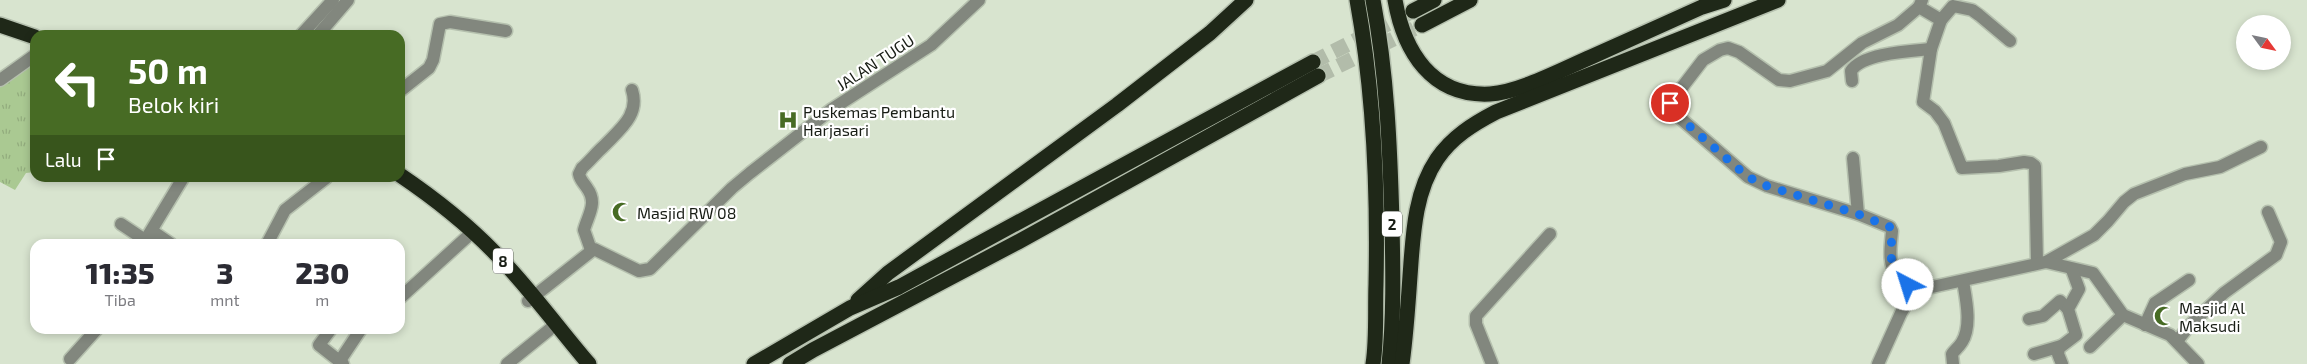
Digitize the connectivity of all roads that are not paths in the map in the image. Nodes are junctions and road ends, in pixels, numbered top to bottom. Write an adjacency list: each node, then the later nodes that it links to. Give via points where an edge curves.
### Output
1 (333, 0): 17 (street)
2 (348, 0): 18 (street)
3 (979, 0): 41 (street, JALAN TUGU, via 924,50 832,109 750,173 650,269 640,271 599,250)
4 (1246, 0): 49 (highway, via 1210,33 1117,105 888,273)
5 (1357, 0): 71 (highway, 2, via 1369,86 1375,182)
6 (1373, 0): 72 (highway, 2, via 1384,85 1391,185)
7 (1395, 0): 10 (highway, via 1410,49 1433,77 1451,88 1468,93 1492,94 1542,78)
8 (1434, 0): 13 (highway)
9 (1470, 0): 16 (highway)
10 (1724, 0)
11 (1778, 0): 73 (highway, via 1496,112 1458,135 1437,159 1420,196)
12 (1920, 3): 14 (street); 35 (street, via 1898,25 1862,43 1827,70 1790,82 1779,80 1739,52 1728,48 1714,52 1700,64 1670,103 1672,111 1748,177)
13 (1413, 12)
14 (1941, 20): 21 (street, via 1953,6 1972,10); 22 (street)
15 (0, 25): 20 (highway)
16 (1422, 25)
17 (306, 30)
18 (322, 30)
19 (506, 31): 26 (street, via 450,22 440,24 429,68)
20 (30, 35)
21 (2010, 41)
22 (1930, 49): 25 (street, via 1857,64 1851,71); 42 (street, via 1923,102 1944,123 1962,168 2024,162 2034,166)
23 (30, 59): 24 (street)
24 (0, 80)
25 (1852, 81)
26 (405, 87)
27 (632, 90): 41 (street, via 635,99 629,118 579,174 592,202 592,212 584,230)
28 (2261, 147): 42 (street, via 2220,168 2185,174 2134,194 2094,235)
29 (1853, 158): 35 (street)
30 (405, 179): 48 (highway, 8, via 455,216 494,252)
31 (181, 182): 39 (street)
32 (321, 182): 40 (street, via 285,210)
33 (394, 182): 38 (highway, 8)
34 (2268, 212): 58 (street, via 2281,242 2276,255 2224,293)
35 (1858, 214): 47 (street, via 1890,227 1892,266)
36 (120, 224): 39 (street)
37 (1550, 234): 74 (street, via 1476,316 1476,324)
38 (467, 237): 46 (street); 48 (highway, 8)
39 (147, 238)
40 (270, 239)
41 (591, 250): 48 (street)
42 (2041, 263): 43 (street); 45 (street)
43 (2072, 270): 50 (street, via 2078,289); 51 (street, via 2088,270 2096,275)
44 (2188, 280): 53 (street, via 2155,303)
45 (1963, 281): 47 (street); 76 (street, via 1966,334 1952,354)
46 (405, 293)
47 (1912, 294): 75 (street)
48 (531, 299): 54 (highway, 8)
49 (850, 308): 69 (highway); 70 (highway, via 899,286 1315,69 1018,242)
50 (2068, 309): 52 (street, via 2060,301 2043,316); 59 (street, via 2076,335)
51 (2123, 315): 53 (street); 60 (street)
52 (2030, 319)
53 (2145, 325): 58 (street, via 2162,330)
54 (552, 327): 66 (street); 67 (highway, 8); 68 (highway, 8)
55 (92, 334): 63 (street)
56 (327, 334): 61 (street, via 320,343)
57 (358, 334): 65 (street)
58 (2177, 341): 78 (street)
59 (2061, 346): 62 (street); 77 (street, via 2058,351)
60 (2090, 347)
61 (324, 350): 64 (street); 65 (street)
62 (2034, 354)
63 (70, 359)
64 (315, 360)
65 (341, 363)
66 (507, 364)
67 (576, 364)
68 (588, 364)
69 (754, 364)
70 (790, 364)
71 (1373, 364)
72 (1389, 364)
73 (1402, 364)
74 (1492, 364)
75 (1878, 364)
76 (1952, 364)
77 (2062, 364)
78 (2198, 364)

